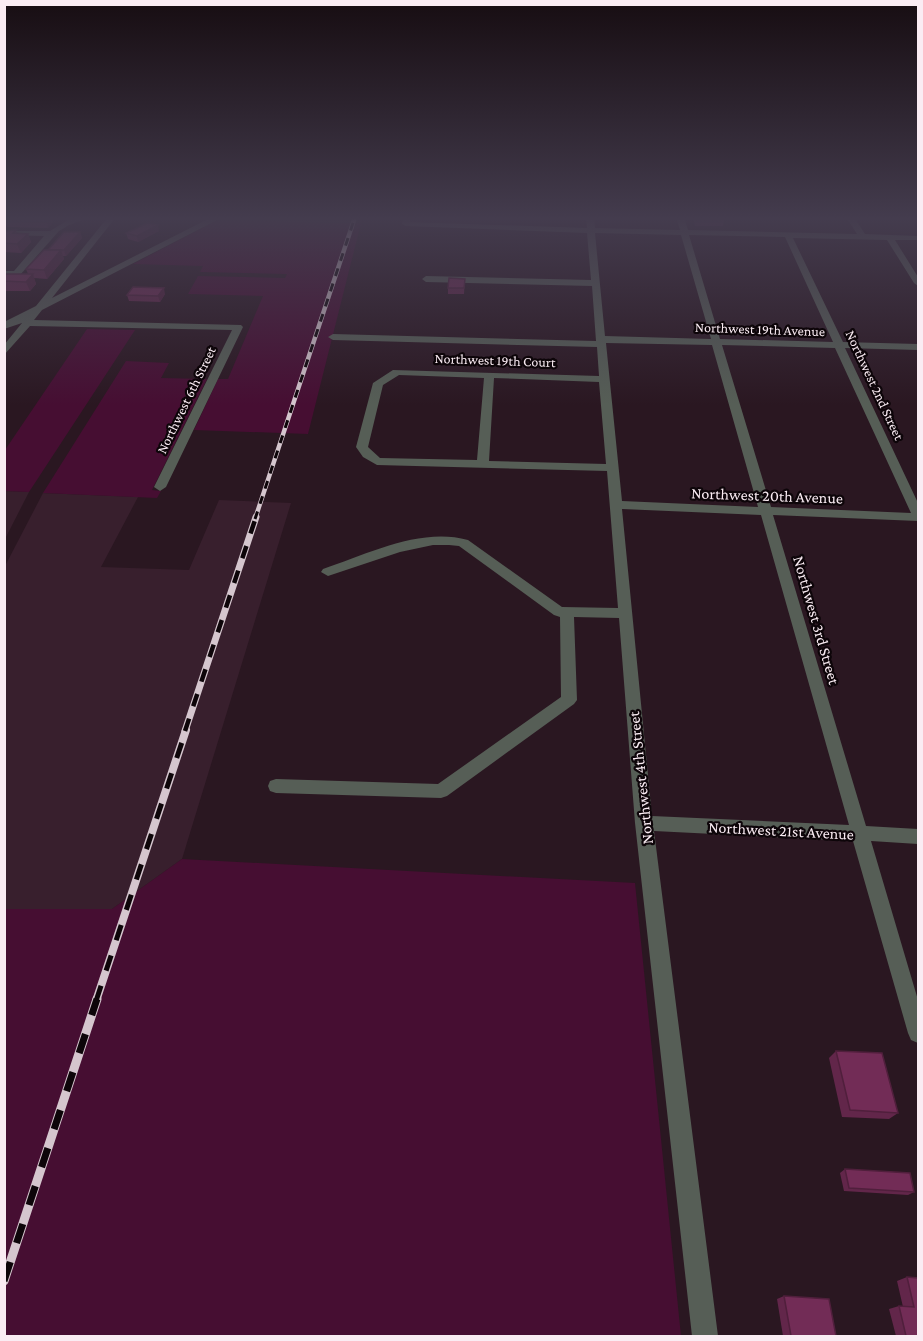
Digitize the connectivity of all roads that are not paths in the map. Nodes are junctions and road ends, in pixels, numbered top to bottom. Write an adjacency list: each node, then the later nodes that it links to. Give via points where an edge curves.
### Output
1 (64, 280): 8 (street)
2 (95, 280): 8 (street)
3 (451, 280): 7 (street)
4 (597, 280): 7 (street, Northwest 4th Street)
5 (699, 280): 13 (street, Northwest 3rd Street)
6 (809, 280): 14 (street, Northwest 2nd Street)
7 (597, 283): 12 (street, Northwest 4th Street)
8 (45, 305): 9 (street)
9 (25, 320): 10 (street); 16 (street); 21 (street, Northwest 6th Street, via 238,327)
10 (4, 326)
11 (333, 337): 12 (street, Northwest 19th Avenue)
12 (602, 341): 13 (street, Northwest 19th Avenue); 18 (street, Northwest 4th Street)
13 (717, 341): 14 (street, Northwest 19th Avenue); 23 (street, Northwest 3rd Street)
14 (839, 345): 15 (street, Northwest 19th Avenue); 24 (street, Northwest 2nd Street)
15 (918, 347)
16 (4, 352)
17 (489, 375): 18 (street, Northwest 19th Court); 19 (street); 19 (street, Northwest 19th Court, via 397,372 386,377 378,383 362,447 377,461)
18 (604, 379): 20 (street, Northwest 4th Street)
19 (483, 465): 20 (street)
20 (611, 468): 22 (street, Northwest 4th Street)
21 (160, 487)
22 (614, 505): 23 (street, Northwest 20th Avenue); 27 (street, Northwest 4th Street)
23 (766, 511): 24 (street, Northwest 20th Avenue); 30 (street, Northwest 3rd Street)
24 (918, 516)
25 (328, 572): 26 (street, via 429,540 453,539 559,612)
26 (567, 612): 27 (street); 28 (street, via 569,700 441,791)
27 (624, 613): 29 (street, Northwest 4th Street)
28 (276, 786)
29 (644, 823): 30 (street, Northwest 21st Avenue); 33 (street, Northwest 4th Street)
30 (860, 833): 31 (street, Northwest 21st Avenue); 32 (street, Northwest 3rd Street)
31 (918, 836)
32 (918, 1033)
33 (705, 1336)

